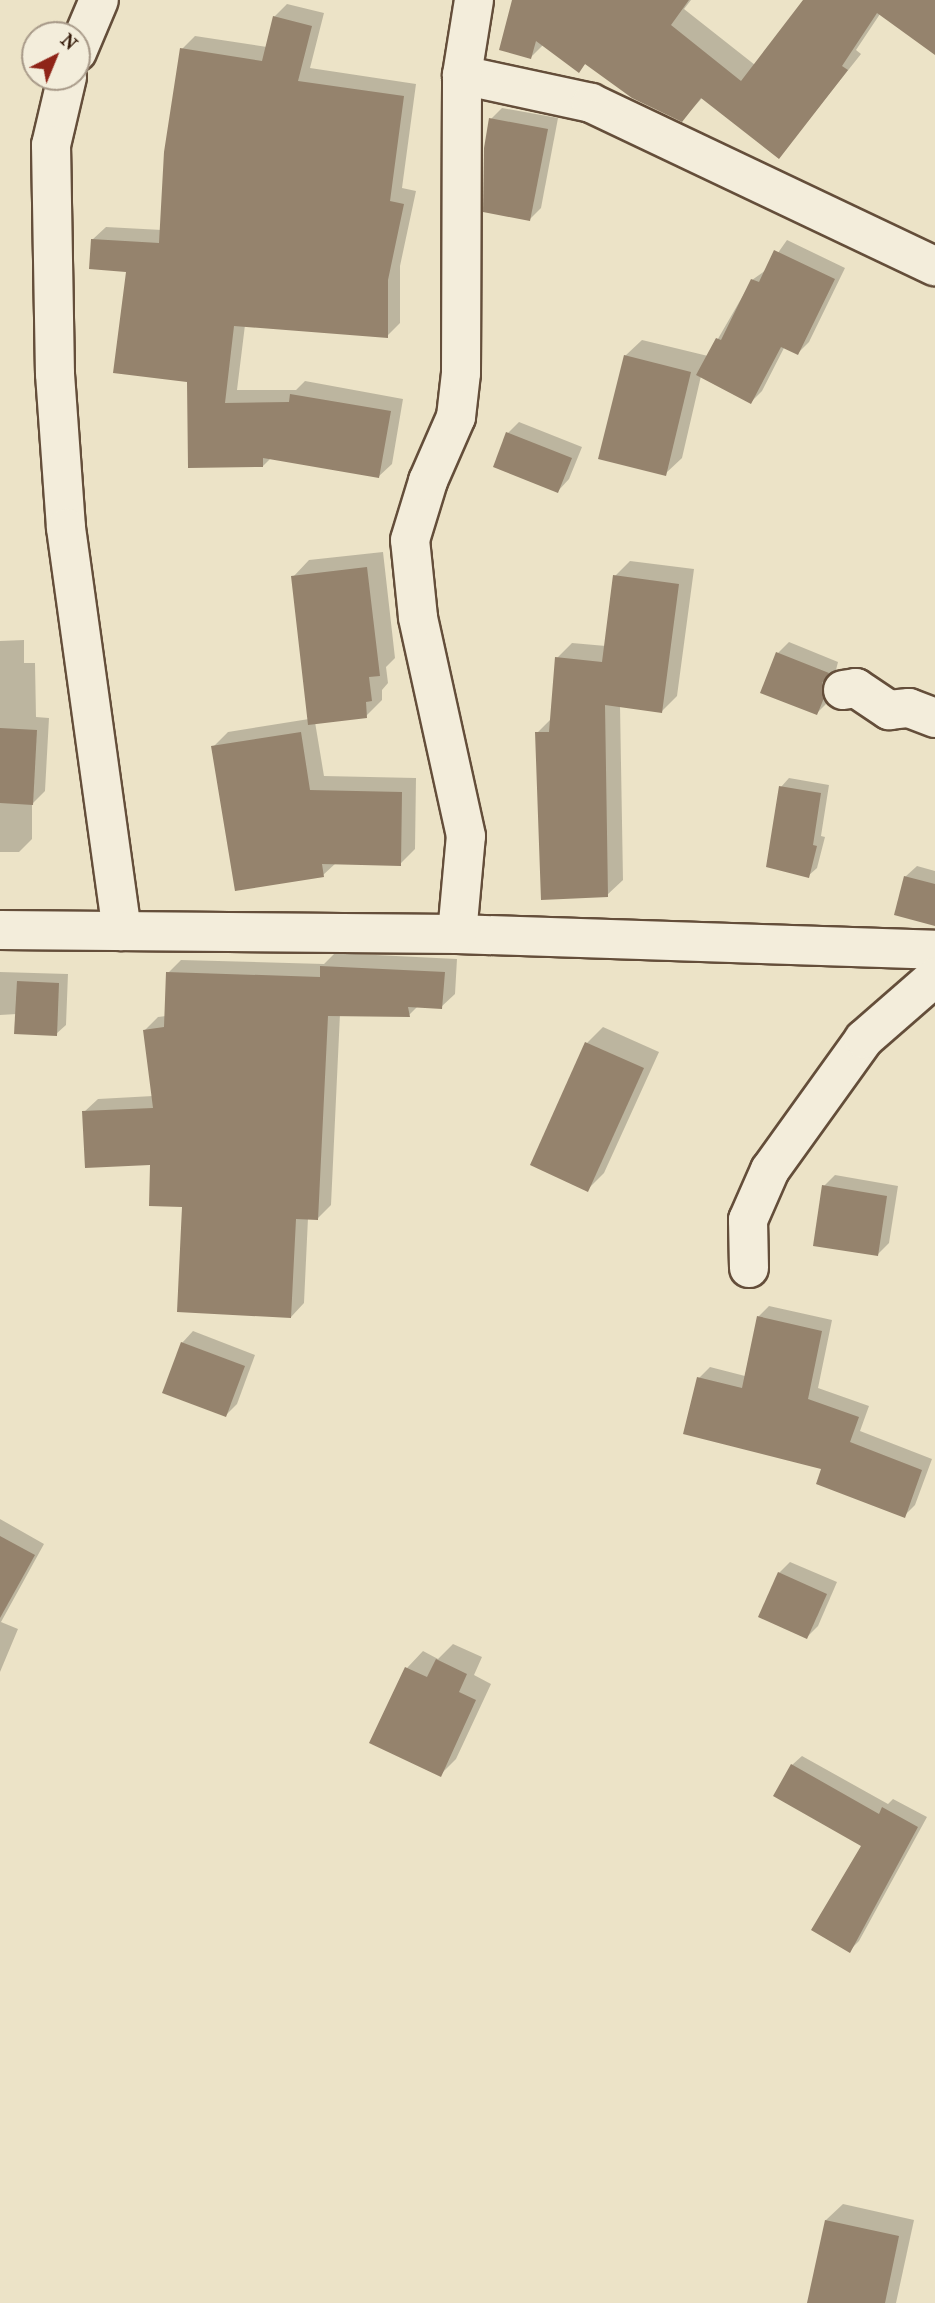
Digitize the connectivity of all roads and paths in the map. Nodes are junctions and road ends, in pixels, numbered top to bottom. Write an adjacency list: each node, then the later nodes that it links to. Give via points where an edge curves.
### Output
1 (99, 0): 3 (street)
2 (474, 0): 4 (street)
3 (90, 21)
4 (462, 75): 6 (street, via 591,103); 11 (street, via 461,373 456,417 428,481 410,540 418,617 466,836)
5 (64, 91): 10 (street, via 51,145 55,374 66,528)
6 (935, 266)
7 (844, 690): 8 (street, via 856,688 889,710 909,708)
8 (935, 718)
9 (0, 930): 10 (street)
10 (122, 931): 11 (street)
11 (457, 934): 12 (street)
12 (935, 950)
13 (935, 977): 14 (street, via 864,1039 770,1170 748,1220)
14 (749, 1268)

